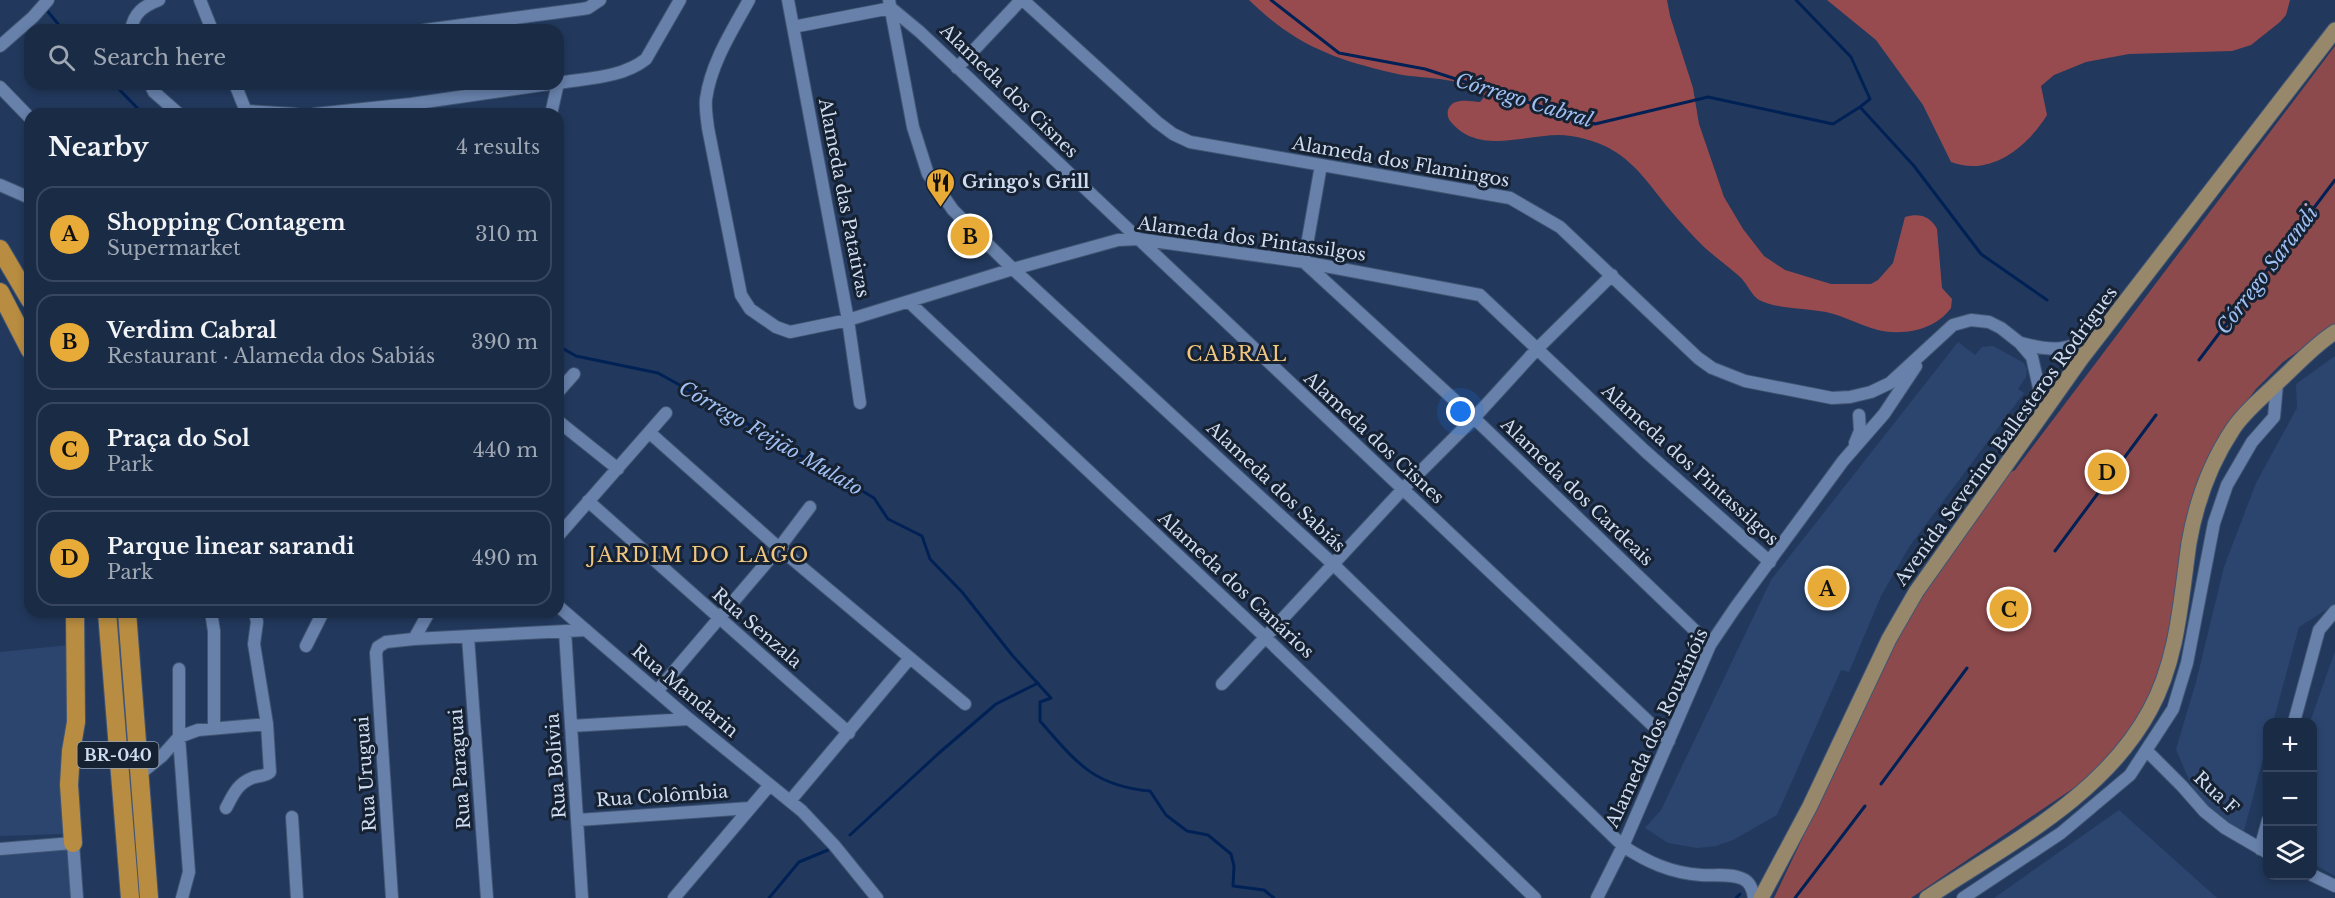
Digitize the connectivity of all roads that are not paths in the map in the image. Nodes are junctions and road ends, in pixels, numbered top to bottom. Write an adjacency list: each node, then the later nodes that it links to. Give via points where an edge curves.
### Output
1 (48, 0): 10 (street)
2 (159, 0): 11 (street, via 145,5)
3 (200, 0): 12 (street)
4 (600, 0): 13 (street, via 588,8)
5 (680, 0): 19 (street, via 640,64 615,74)
6 (749, 0): 41 (street, Alameda dos Pintassilgos, via 722,50 706,101 741,295 750,309 790,332)
7 (788, 0): 15 (street, Alameda das Patativas)
8 (1022, 0): 18 (street); 30 (street, Alameda dos Flamingos, via 1173,134 1190,142)
9 (890, 4): 15 (street); 18 (street, Alameda dos Cisnes); 36 (street, Alameda dos Sabiás, via 913,127 928,174 953,210)
10 (25, 24)
11 (133, 24)
12 (210, 24)
13 (470, 24)
14 (24, 25): 17 (street)
15 (793, 27): 41 (street, Alameda das Patativas)
16 (2335, 30): 42 (main road, Avenida Severino Ballesteros Rodrigues)
17 (0, 46)
18 (957, 68): 33 (street, Alameda dos Cisnes)
19 (564, 82)
20 (0, 87): 29 (street)
21 (153, 90): 25 (street)
22 (238, 90): 26 (street)
23 (508, 90): 27 (street)
24 (556, 90): 28 (street)
25 (172, 108)
26 (245, 108)
27 (373, 108)
28 (552, 108)
29 (24, 112)
30 (1321, 165): 35 (street); 37 (street, Alameda dos Flamingos, via 1510,198 1560,227)
31 (0, 185): 32 (street)
32 (24, 195)
33 (1138, 239): 35 (street, Alameda dos Pintassilgos); 36 (street, Alameda dos Pintassilgos, via 1118,240); 63 (street, Alameda dos Cisnes)
34 (0, 249): 38 (highway)
35 (1304, 262): 47 (street, Alameda dos Pintassilgos, via 1480,295); 57 (street, Alameda dos Cardeais)
36 (1013, 269): 40 (street, Alameda dos Pintassilgos); 69 (street, Alameda dos Sabiás)
37 (1612, 275): 47 (street); 52 (street, Alameda dos Flamingos, via 1712,368 1745,381)
38 (24, 290)
39 (0, 292): 44 (highway)
40 (909, 302): 41 (street, Alameda dos Pintassilgos); 82 (street, Alameda dos Canários)
41 (848, 320): 53 (street, Alameda das Patativas)
42 (2107, 328): 46 (street, Alameda dos Rouxinóis, via 2067,348 2045,350); 58 (main road, Avenida Severino Ballesteros Rodrigues)
43 (2335, 332): 49 (main road)
44 (24, 338)
45 (1932, 343): 46 (street, Alameda dos Rouxinóis, via 1953,325 1971,320 1989,322); 51 (street, Alameda dos Rouxinóis, via 1890,383); 56 (street, Alameda dos Rouxinóis)
46 (2020, 343): 58 (street, Alameda dos Rouxinóis, via 2032,357 2039,388)
47 (1537, 348): 57 (street); 68 (street, Alameda dos Pintassilgos)
48 (573, 374): 50 (street)
49 (2277, 384): 100 (street, via 2274,417 2252,442 2227,485 2214,523 2187,663 2173,709); 128 (main road, via 2260,397 2234,428 2215,462 2199,501 2190,540 2167,672 2150,710 2128,744 2106,771 2076,797)
50 (564, 385)
51 (1867, 394): 52 (street, Alameda dos Flamingos); 55 (street, via 1858,402); 56 (street, via 1882,398)
52 (1832, 398): 55 (street, Alameda dos Flamingos)
53 (860, 403)
54 (666, 413): 60 (street)
55 (1858, 413): 56 (street, via 1872,422); 61 (street, Alameda dos Rouxinóis, via 1858,436)
56 (1883, 414): 61 (street, Alameda dos Rouxinóis)
57 (1474, 418): 63 (street); 85 (street, Alameda dos Cardeais)
58 (2033, 425): 127 (main road, Avenida Severino Ballesteros Rodrigues, via 1910,602)
59 (564, 426): 62 (street)
60 (650, 433): 62 (street); 67 (street)
61 (1843, 461): 68 (street, Alameda dos Rouxinóis)
62 (618, 468): 64 (street)
63 (1402, 490): 69 (street); 99 (street, Alameda dos Cisnes)
64 (588, 501): 66 (street); 79 (street, Rua Senzala)
65 (810, 507): 67 (street)
66 (564, 529)
67 (779, 548): 79 (street); 87 (street)
68 (1770, 562): 85 (street, Alameda dos Rouxinóis)
69 (1334, 565): 82 (street); 109 (street, Alameda dos Sabiás)
70 (564, 611): 80 (street, Rua Mandarin)
71 (2335, 611): 92 (street, via 2319,630)
72 (75, 618): 108 (highway, via 76,722 69,785)
73 (107, 618): 116 (highway, BR-040)
74 (128, 618): 101 (highway, BR-040)
75 (212, 618): 96 (street)
76 (256, 618): 94 (street, via 254,644)
77 (320, 618): 86 (street)
78 (426, 618): 84 (street)
79 (718, 618): 90 (street); 97 (street, Rua Senzala)
80 (586, 630): 81 (street); 90 (street, Rua Mandarin)
81 (565, 631): 83 (street); 95 (street, Rua Bolívia)
82 (1264, 636): 89 (street); 124 (street, Alameda dos Canários)
83 (468, 637): 84 (street); 121 (street, Rua Paraguai)
84 (414, 639): 120 (street, Rua Uruguai, via 386,642 376,653)
85 (1710, 645): 99 (street, Alameda dos Rouxinóis)
86 (306, 646)
87 (910, 658): 91 (street); 97 (street)
88 (179, 669): 98 (street)
89 (1222, 684)
90 (658, 690): 93 (street, Rua Mandarin)
91 (965, 704)
92 (2295, 718)
93 (689, 719): 95 (street); 102 (street, Rua Mandarin)
94 (267, 724): 96 (street); 105 (street, via 269,774 237,787)
95 (571, 726): 107 (street, Rua Bolívia)
96 (214, 728): 98 (street)
97 (849, 733): 103 (street)
98 (179, 737): 101 (street); 118 (street, via 189,872)
99 (1669, 741): 109 (street, Alameda dos Rouxinóis)
100 (2147, 751): 111 (street, Rua F, via 2204,811); 129 (street, via 2130,775 2061,833)
101 (141, 773): 117 (highway, BR-040)
102 (769, 786): 103 (street, Rua Mandarin); 104 (street)
103 (790, 801): 114 (street, Rua Mandarin, via 834,845)
104 (750, 807): 107 (street, Rua Colômbia); 123 (street)
105 (226, 808)
106 (292, 817): 119 (street)
107 (578, 820): 122 (street, Rua Bolívia)
108 (73, 843): 110 (street); 115 (street)
109 (1623, 846): 125 (street, Alameda dos Rouxinóis); 126 (street, Alameda dos Sabiás, via 1667,870 1745,880)
110 (0, 849)
111 (2263, 850)
112 (2317, 877): 113 (street)
113 (2335, 886)
114 (875, 897)
115 (77, 898)
116 (130, 898)
117 (149, 898)
118 (182, 898)
119 (297, 898)
120 (392, 898)
121 (487, 898)
122 (582, 898)
123 (674, 898)
124 (1535, 898)
125 (1597, 898)
126 (1754, 898)
127 (1761, 898)
128 (1927, 898)
129 (1963, 898)

